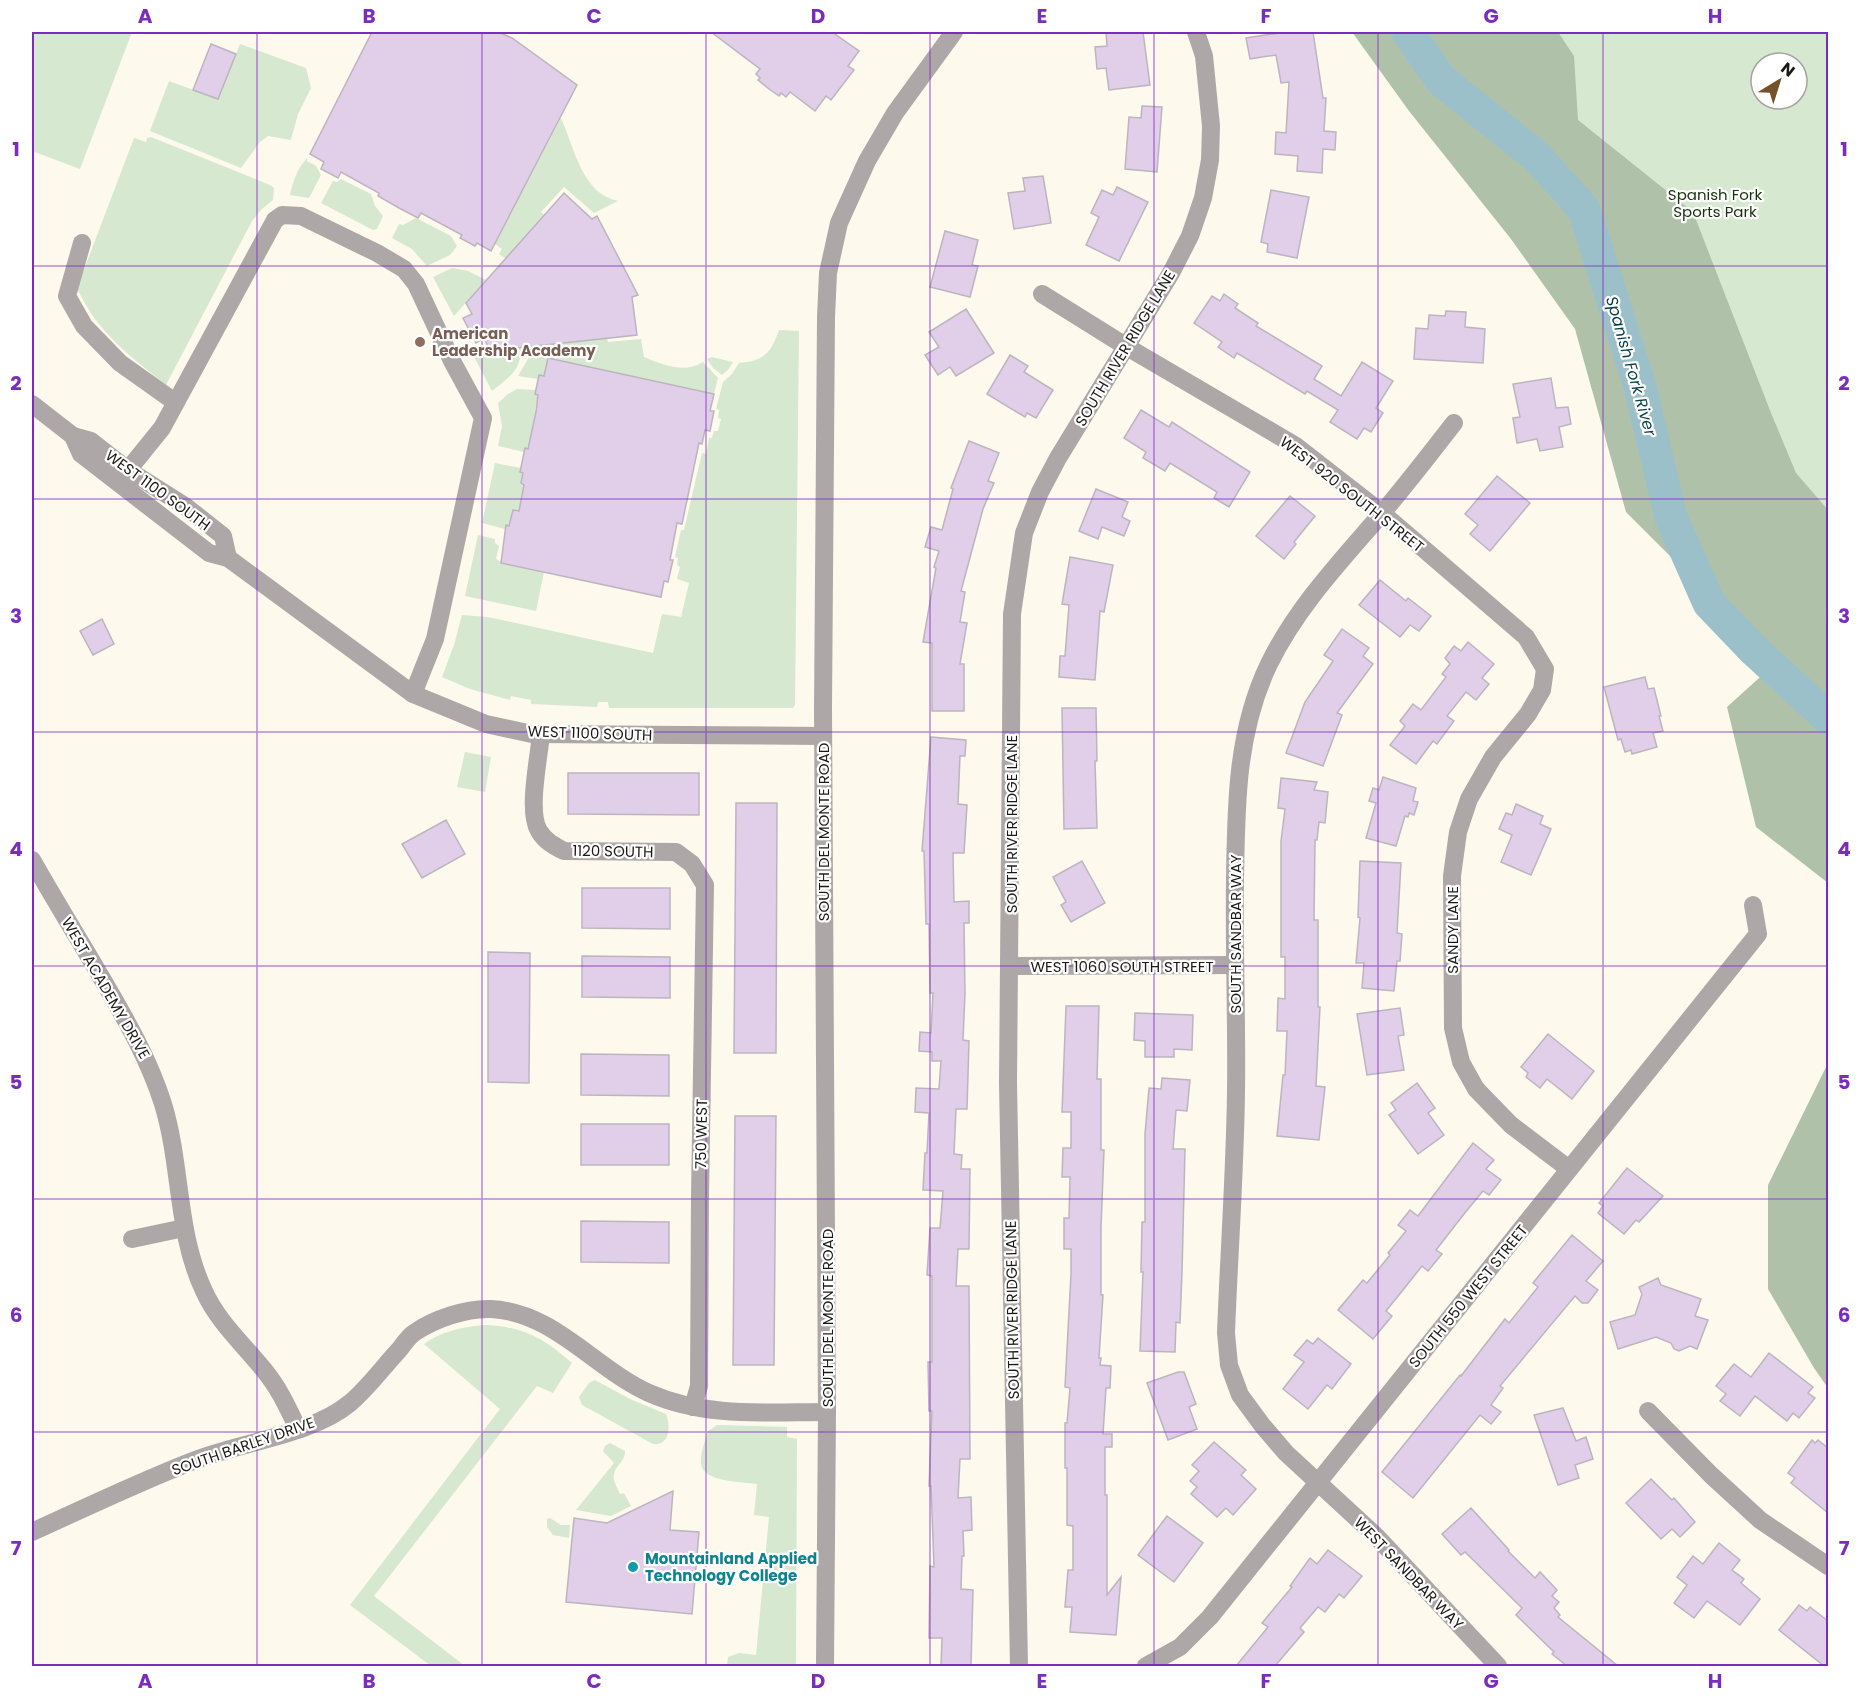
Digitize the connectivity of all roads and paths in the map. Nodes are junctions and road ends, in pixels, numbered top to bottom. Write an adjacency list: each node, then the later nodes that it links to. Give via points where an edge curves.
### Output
1 (954, 32): 16 (street, SOUTH DEL MONTE ROAD, via 895,113 867,161 839,223 828,273)
2 (1196, 32): 5 (street, SOUTH RIVER RIDGE LANE, via 1204,56 1211,126 1203,198 1190,236)
3 (82, 243): 6 (street, via 67,296 84,326 120,363)
4 (1042, 294): 5 (street, WEST 920 SOUTH STREET)
5 (1127, 347): 11 (street, WEST 920 SOUTH STREET, via 1296,446); 21 (street, SOUTH RIVER RIDGE LANE, via 1058,458 1024,533 1012,614)
6 (175, 402): 10 (street, via 162,428); 14 (street, via 275,220 282,215 301,216 404,269 416,284 483,418 435,639)
7 (32, 404): 9 (street, WEST 1100 SOUTH)
8 (1454, 423): 11 (street, SOUTH SANDBAR WAY)
9 (73, 436): 10 (street, WEST 1100 SOUTH, via 91,441); 12 (street, WEST 1100 SOUTH, via 81,454 104,473 209,553)
10 (128, 470): 12 (street, WEST 1100 SOUTH, via 223,536)
11 (1382, 513): 13 (street, WEST 920 SOUTH STREET, via 1526,637); 20 (street, SOUTH SANDBAR WAY, via 1311,595 1268,666 1252,707 1240,759 1235,818)
12 (228, 558): 14 (street, WEST 1100 SOUTH)
13 (1545, 669): 22 (street, SANDY LANE, via 1542,690 1493,757 1469,799 1458,832 1452,876 1453,1028 1461,1062 1476,1089 1511,1125)
14 (413, 694): 15 (street, WEST 1100 SOUTH, via 486,724)
15 (541, 734): 16 (street, WEST 1100 SOUTH); 18 (street, 1120 SOUTH, via 533,813 538,830 549,843 564,851 676,852)
16 (823, 736): 27 (street, SOUTH DEL MONTE ROAD)
17 (32, 860): 23 (street, WEST ACADEMY DRIVE, via 151,1069 172,1137)
18 (692, 864): 25 (street, 750 WEST, via 705,885 699,1386)
19 (1753, 905): 22 (street, SOUTH 550 WEST STREET, via 1758,934)
20 (1234, 965): 21 (street, WEST 1060 SOUTH STREET); 29 (street, SOUTH SANDBAR WAY, via 1236,1092 1226,1333 1229,1365 1240,1395 1262,1425)
21 (1010, 966): 33 (street, SOUTH RIVER RIDGE LANE, via 1008,1095)
22 (1569, 1169): 29 (street, SOUTH 550 WEST STREET)
23 (184, 1228): 24 (street); 28 (street, WEST ACADEMY DRIVE, via 191,1260 205,1293 229,1331 282,1394)
24 (132, 1239)
25 (693, 1407): 27 (street, SOUTH BARLEY DRIVE, via 734,1413); 28 (street, SOUTH BARLEY DRIVE, via 649,1393 547,1325 490,1309 464,1312 413,1334 350,1404)
26 (1648, 1411): 31 (street, via 1760,1520)
27 (827, 1412): 32 (street, SOUTH DEL MONTE ROAD)
28 (298, 1429): 30 (street, SOUTH BARLEY DRIVE, via 194,1460)
29 (1318, 1481): 34 (street, SOUTH 550 WEST STREET, via 1210,1617 1180,1647); 35 (street, WEST SANDBAR WAY, via 1376,1536)
30 (32, 1532)
31 (1828, 1566)
32 (825, 1666)
33 (1019, 1666)
34 (1146, 1666)
35 (1498, 1666)

